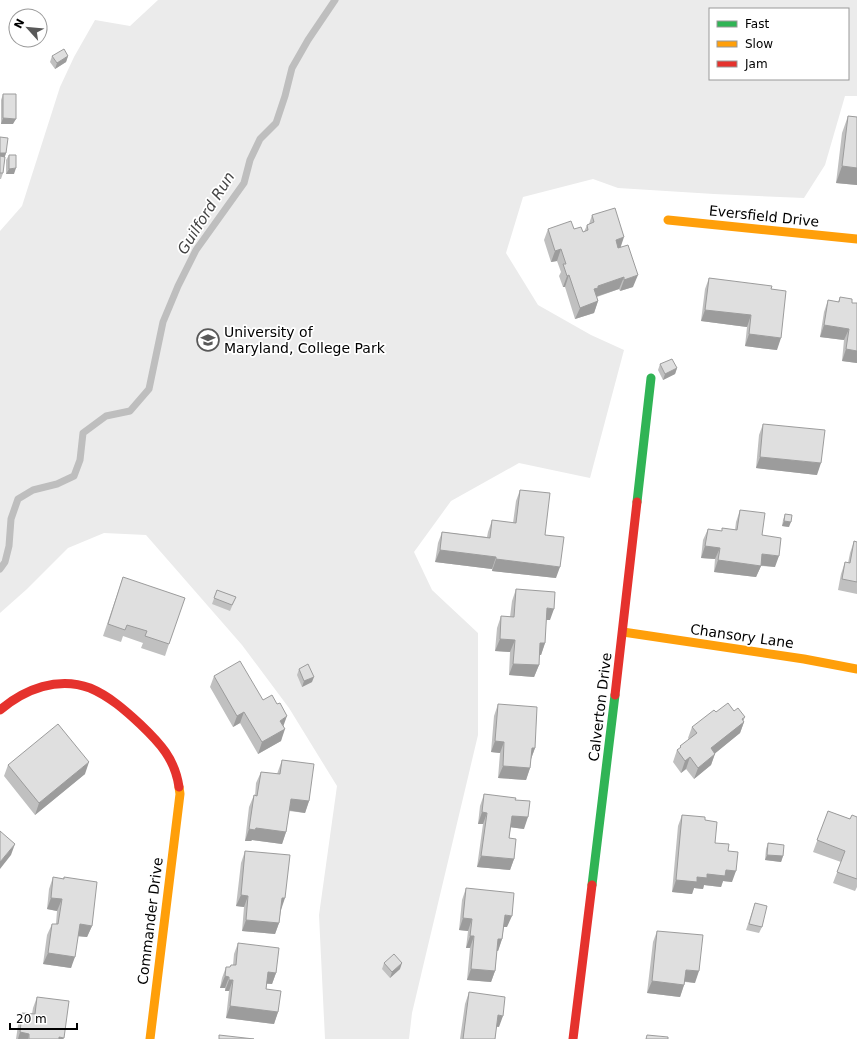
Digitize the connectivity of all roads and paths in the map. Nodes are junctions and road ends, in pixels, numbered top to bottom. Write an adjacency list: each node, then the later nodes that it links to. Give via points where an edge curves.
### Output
1 (668, 220): 2 (street, Eversfield Drive)
2 (857, 239)
3 (651, 378): 4 (street, Calverton Drive)
4 (623, 632): 5 (street, Chansory Lane); 8 (street, Calverton Drive)
5 (857, 669)
6 (0, 710): 7 (street, Commander Drive, via 15,698 50,684 76,684 87,687 123,708 155,737 172,761 180,794)
7 (150, 1039)
8 (573, 1039)

